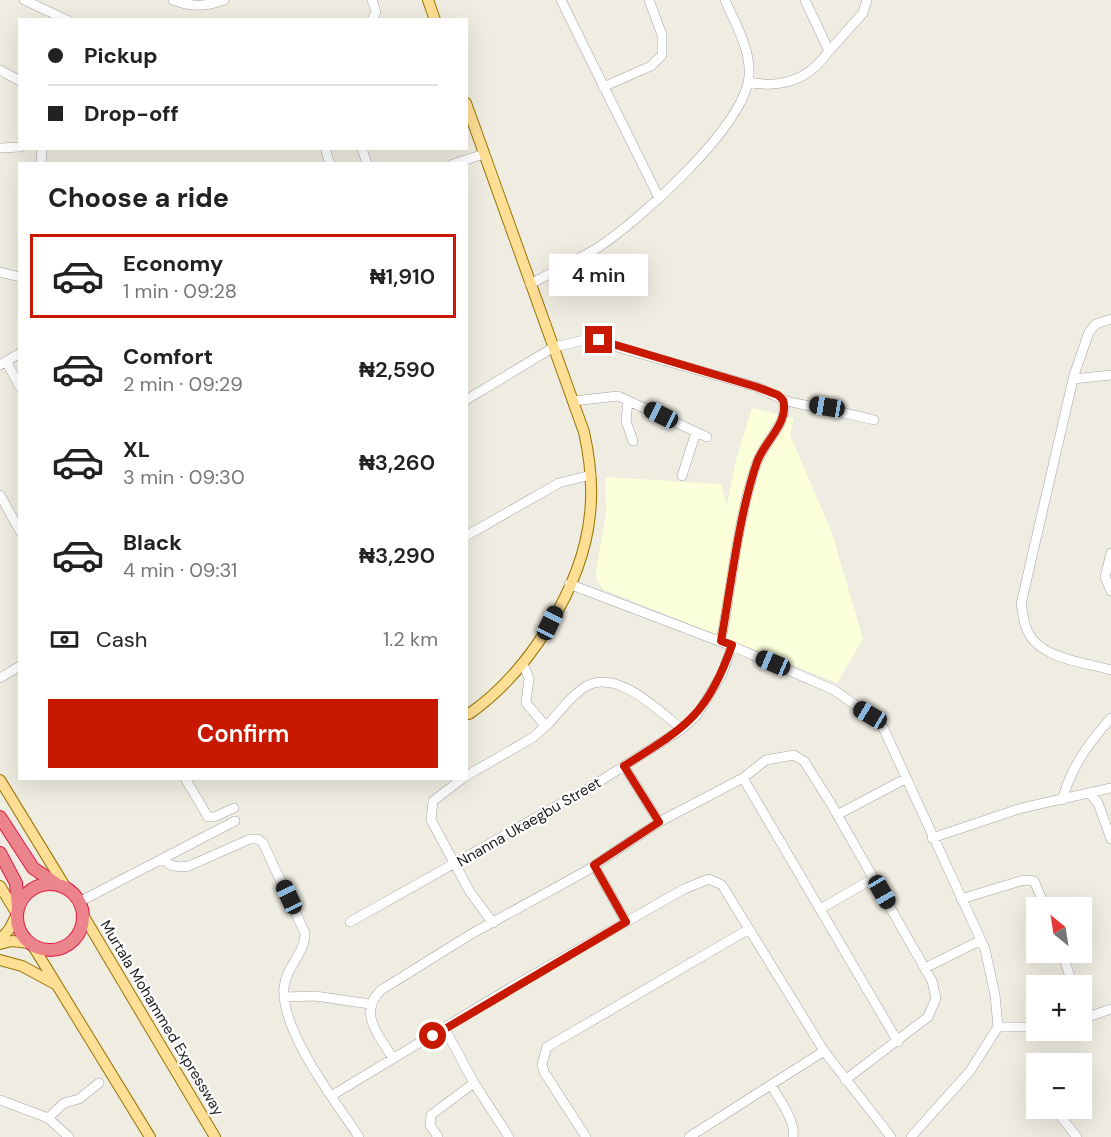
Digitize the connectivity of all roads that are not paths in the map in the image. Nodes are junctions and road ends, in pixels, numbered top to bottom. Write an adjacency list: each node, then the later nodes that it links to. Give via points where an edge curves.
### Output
1 (24, 0): 11 (street)
2 (173, 0): 3 (street, via 201,6)
3 (224, 0)
4 (372, 0): 12 (street, via 376,12)
5 (428, 0): 13 (main road)
6 (561, 0): 18 (street)
7 (649, 0): 18 (street, via 662,35 662,55 651,66)
8 (725, 0): 17 (street, via 744,44)
9 (805, 0): 14 (street)
10 (867, 0): 14 (street, via 862,13)
11 (63, 18)
12 (373, 18)
13 (434, 18)
14 (829, 51): 17 (street, via 810,72 791,83 768,86)
15 (0, 70): 16 (street)
16 (18, 80)
17 (748, 82): 24 (street, via 732,119)
18 (603, 87): 24 (street)
19 (468, 109): 22 (main road)
20 (18, 147): 21 (street)
21 (0, 148)
22 (484, 154): 23 (street); 27 (main road)
23 (459, 162)
24 (659, 198): 27 (street, via 599,246)
25 (0, 272): 26 (street)
26 (18, 276)
27 (530, 284): 29 (main road)
28 (1111, 319): 33 (street, via 1096,324 1089,332)
29 (554, 347): 35 (street); 36 (street, via 599,340 757,387); 37 (main road)
30 (18, 354): 31 (street)
31 (3, 363): 34 (street)
32 (1111, 375): 33 (street)
33 (1073, 379): 55 (street, via 1021,604 1026,629 1047,651)
34 (18, 384)
35 (468, 399)
36 (783, 400): 39 (street); 51 (street, via 783,415 757,462)
37 (573, 401): 38 (street, via 603,396); 43 (main road, via 584,432)
38 (628, 401): 40 (street); 42 (street, via 626,421)
39 (874, 420)
40 (696, 432): 41 (street); 44 (street)
41 (707, 437)
42 (633, 441)
43 (591, 475): 47 (street, via 559,483); 49 (main road, via 584,545)
44 (682, 476)
45 (0, 495): 46 (street)
46 (18, 527)
47 (468, 535)
48 (1111, 554): 50 (street, via 1105,577)
49 (569, 584): 51 (street); 53 (main road)
50 (1111, 591)
51 (721, 641): 52 (street)
52 (732, 645): 60 (street, Nnanna Ukaegbu Street, via 722,674 697,715); 64 (street, via 834,690 881,723)
53 (523, 664): 57 (main road, via 488,700); 59 (street, via 529,678 526,703 539,720)
54 (18, 667): 56 (street)
55 (1111, 670)
56 (0, 678)
57 (468, 712)
58 (1111, 718): 70 (street, via 1086,746 1070,773)
59 (548, 724): 60 (street, via 592,683 639,694); 62 (street, via 532,738)
60 (682, 729): 61 (street, Nnanna Ukaegbu Street)
61 (624, 766): 75 (street); 80 (street, Nnanna Ukaegbu Street)
62 (468, 775)
63 (743, 778): 72 (street, via 766,760 794,754 804,762); 75 (street); 88 (street)
64 (905, 779): 72 (street); 76 (street)
65 (0, 780): 84 (main road)
66 (186, 780): 71 (street, via 208,817)
67 (460, 780): 80 (street, via 440,793 431,810 431,820)
68 (1111, 788): 69 (street)
69 (1089, 794): 70 (street); 77 (street, via 1098,803)
70 (1062, 800): 76 (street, via 1022,808)
71 (234, 808)
72 (837, 815): 82 (street)
73 (0, 817): 84 (highway, via 33,868 45,879)
74 (235, 821): 79 (street)
75 (659, 822): 81 (street)
76 (932, 838): 86 (street)
77 (1111, 839)
78 (0, 853): 89 (highway, via 16,884)
79 (163, 859): 87 (street); 101 (street, via 179,868 250,839 263,843 306,933 306,940 287,971)
80 (455, 865): 91 (street, Nnanna Ukaegbu Street); 93 (street)
81 (594, 865): 92 (street); 93 (street)
82 (874, 878): 88 (street); 99 (street)
83 (0, 886): 89 (main road)
84 (64, 887): 87 (highway); 89 (highway, via 34,888 22,899)
85 (1041, 897): 86 (street, via 1034,881 1024,880)
86 (961, 899): 95 (street)
87 (79, 902): 90 (highway)
88 (820, 909): 108 (street)
89 (17, 911): 96 (main road); 97 (highway, via 19,930)
90 (83, 915): 97 (highway, via 80,931 69,944 54,950); 121 (main road, Murtala Mohammed Expressway)
91 (350, 922)
92 (626, 922): 94 (street, via 715,879); 107 (street)
93 (493, 923): 102 (street, via 399,978 381,990)
94 (749, 929): 109 (street); 125 (street, via 547,1047 544,1072)
95 (981, 940): 99 (street); 105 (street, via 991,969)
96 (0, 942): 97 (main road)
97 (31, 944): 100 (main road)
98 (0, 960): 100 (main road, via 22,966)
99 (925, 968): 108 (street, via 936,998 928,1017)
100 (61, 988): 120 (main road)
101 (284, 997): 102 (street, via 315,996); 115 (street, via 289,1024)
102 (370, 1004): 110 (street, via 372,1023)
103 (1111, 1009): 104 (street)
104 (1092, 1015)
105 (998, 1027): 106 (street); 129 (street, via 970,1071)
106 (1026, 1027)
107 (445, 1029): 110 (street); 113 (street)
108 (898, 1042): 111 (street)
109 (824, 1051): 111 (street); 114 (street)
110 (393, 1058): 115 (street)
111 (845, 1080): 128 (street)
112 (99, 1083): 117 (street, via 78,1100 63,1103)
113 (474, 1083): 123 (street, via 431,1115 430,1125); 124 (street)
114 (771, 1085): 126 (street); 127 (street, via 795,1130)
115 (331, 1096): 122 (street)
116 (0, 1100): 117 (street)
117 (48, 1118): 119 (street)
118 (1063, 1119): 130 (street)
119 (69, 1137)
120 (150, 1137)
121 (215, 1137)
122 (359, 1137)
123 (438, 1137)
124 (509, 1137)
125 (586, 1137)
126 (690, 1137)
127 (794, 1137)
128 (891, 1137)
129 (911, 1137)
130 (1077, 1137)

